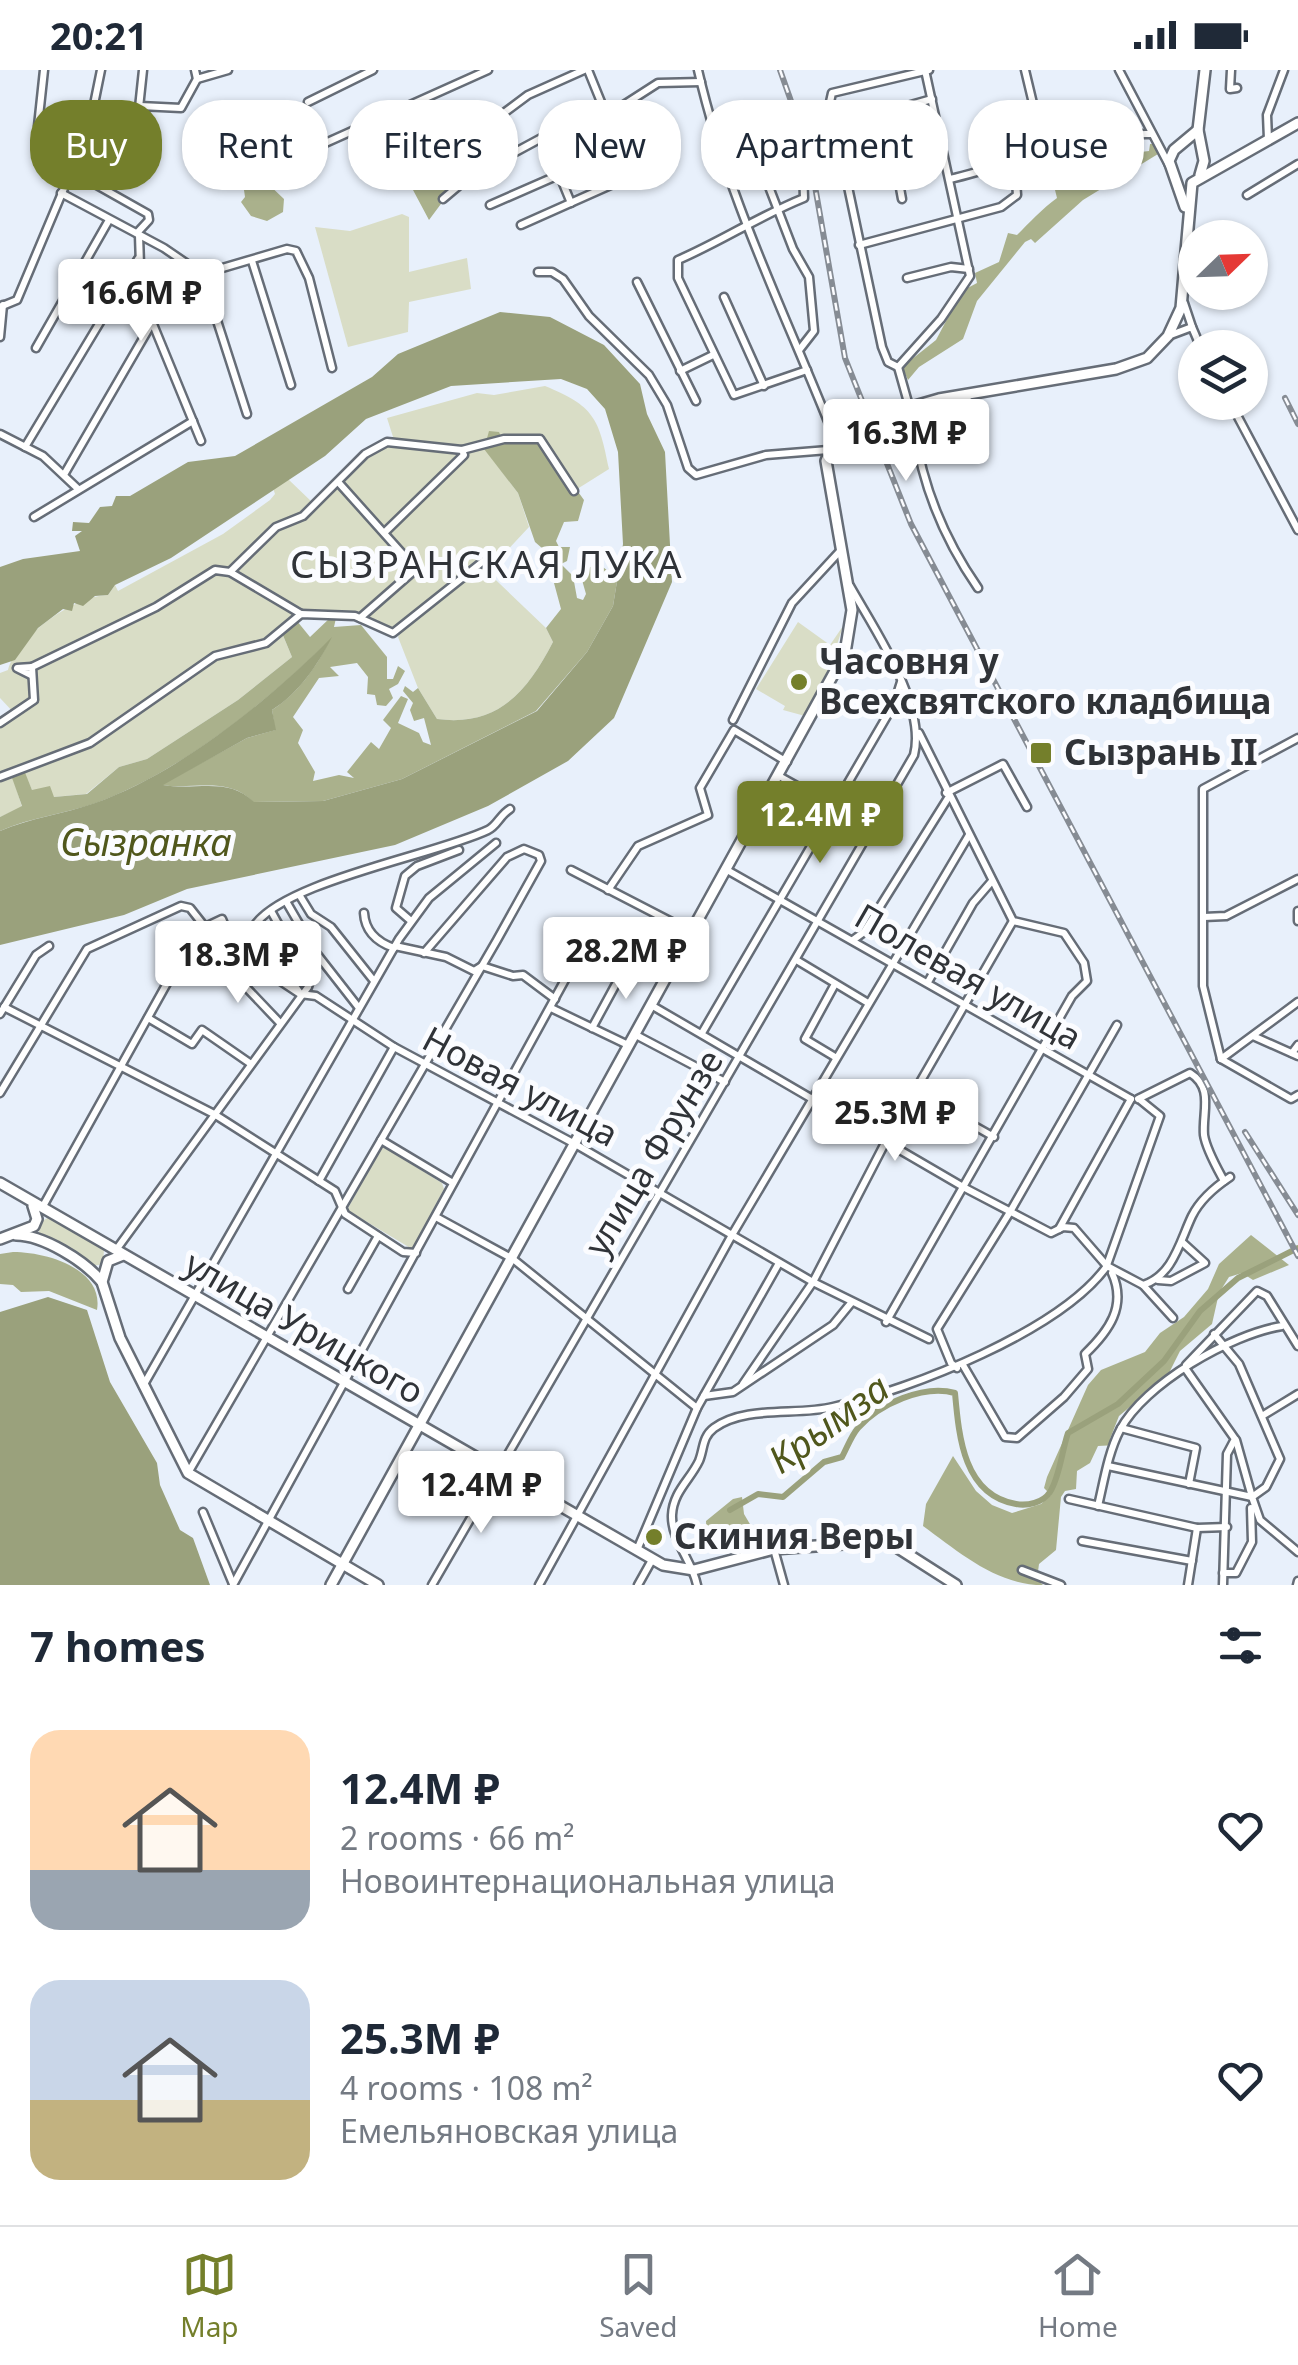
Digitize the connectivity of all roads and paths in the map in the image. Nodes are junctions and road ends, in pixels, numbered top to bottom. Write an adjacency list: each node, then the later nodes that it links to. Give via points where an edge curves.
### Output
1 (44, 70): 19 (street)
2 (101, 70): 20 (street)
3 (143, 70): 21 (street)
4 (228, 70): 15 (street)
5 (373, 70): 22 (street)
6 (488, 70): 34 (street)
7 (586, 70): 23 (street); 26 (street)
8 (698, 70): 16 (street)
9 (926, 70): 18 (street); 66 (street, via 832,93)
10 (1026, 70): 25 (street)
11 (1119, 70): 31 (street)
12 (1205, 70): 29 (main road)
13 (1231, 70): 17 (street, via 1230,89)
14 (1284, 70): 32 (street, via 1267,115)
15 (196, 74): 27 (street, via 182,108)
16 (701, 82): 24 (street, via 658,83); 63 (street)
17 (1238, 88)
18 (932, 99): 43 (street); 54 (street, via 886,112)
19 (41, 100)
20 (94, 100)
21 (140, 100)
22 (312, 100)
23 (601, 100)
24 (627, 100)
25 (1032, 100)
26 (518, 102)
27 (162, 107)
28 (1298, 124): 32 (main road)
29 (1198, 130): 36 (main road); 37 (main road)
30 (1144, 134): 31 (street)
31 (1152, 134): 35 (street)
32 (1268, 139): 38 (main road)
33 (538, 140): 55 (street, via 469,177)
34 (328, 142)
35 (1157, 143): 36 (street); 40 (street)
36 (1180, 146): 37 (main road); 40 (main road)
37 (1202, 153): 38 (main road); 42 (main road)
38 (1226, 163): 42 (main road)
39 (1298, 164): 53 (street)
40 (1170, 168): 42 (main road, via 1183,180); 59 (main road)
41 (968, 173): 43 (street)
42 (1199, 176): 59 (main road)
43 (950, 178): 60 (street)
44 (538, 183): 57 (street)
45 (62, 190): 52 (street)
46 (105, 190): 65 (street, via 148,214)
47 (565, 190): 56 (street)
48 (600, 190): 56 (street)
49 (771, 190): 58 (street)
50 (804, 190): 58 (street, via 804,198)
51 (1014, 190): 60 (street, via 1011,203)
52 (61, 193): 61 (street); 75 (street, via 17,300)
53 (1247, 195)
54 (902, 198)
55 (443, 199)
56 (571, 203): 64 (street)
57 (490, 204)
58 (778, 208): 63 (street); 84 (street, via 808,277 814,331)
59 (1186, 210): 62 (main road)
60 (959, 219): 66 (street); 70 (street)
61 (109, 220): 65 (street); 83 (street)
62 (1186, 220)
63 (746, 221): 84 (street); 85 (street, via 737,234 678,260 678,278)
64 (521, 225)
65 (138, 234): 67 (street); 71 (street)
66 (859, 245): 86 (street, via 882,347)
67 (138, 260): 78 (street); 103 (street)
68 (252, 261): 71 (street); 87 (street, via 296,251); 90 (street)
69 (538, 272): 105 (street, via 563,279 589,316 649,375 696,474 766,456)
70 (969, 272): 72 (street, via 950,267); 86 (street, via 941,320)
71 (202, 274): 95 (street)
72 (907, 278)
73 (637, 282): 89 (street)
74 (724, 296): 91 (street)
75 (2, 306): 82 (street)
76 (1178, 308): 81 (main road)
77 (1186, 310): 79 (street)
78 (152, 323): 98 (street); 106 (street)
79 (1192, 327): 80 (street); 81 (street)
80 (1193, 330)
81 (1168, 336): 92 (main road, via 1147,358 1126,367)
82 (0, 337)
83 (36, 348)
84 (800, 349): 88 (street)
85 (713, 355): 89 (street); 91 (street, via 734,395)
86 (898, 367): 94 (street)
87 (332, 368)
88 (807, 370): 91 (street); 101 (street)
89 (680, 371): 93 (street)
90 (291, 385)
91 (764, 386)
92 (968, 395): 94 (main road); 116 (street, via 966,412 914,427 926,486)
93 (696, 401)
94 (909, 406): 96 (main road)
95 (247, 414)
96 (880, 416)
97 (1240, 420): 111 (street)
98 (193, 421): 102 (street); 108 (street)
99 (860, 424): 101 (main road)
100 (0, 434): 103 (street)
101 (834, 439): 105 (main road)
102 (201, 441)
103 (25, 447): 106 (street)
104 (462, 450): 107 (street, via 387,442); 109 (street, via 504,439 540,439); 112 (street, via 464,456)
105 (828, 450): 113 (main road, via 826,474)
106 (65, 473): 108 (street)
107 (338, 483): 112 (street); 115 (street, via 303,516 276,527)
108 (77, 488): 110 (street)
109 (574, 491)
110 (34, 517)
111 (1298, 530)
112 (385, 532): 119 (street, via 416,570)
113 (841, 550): 117 (main road); 121 (street, via 792,603)
114 (486, 559): 119 (street, via 393,634)
115 (230, 572): 118 (street); 123 (street, via 214,570 156,608 31,671 34,700)
116 (978, 588)
117 (857, 609): 120 (street); 125 (main road, via 845,653)
118 (301, 614): 119 (street); 127 (street, via 266,643 215,656 90,743)
119 (360, 618)
120 (901, 682): 122 (street); 129 (street)
121 (733, 720)
122 (915, 722): 128 (street); 148 (street, улица Фрунзе, via 914,755)
123 (0, 724)
124 (1298, 738): 145 (street, via 1203,789)
125 (787, 762): 126 (main road); 139 (street, via 734,730 700,788 708,815 638,846)
126 (779, 776): 129 (street, via 824,801); 136 (main road)
127 (0, 778)
128 (948, 796): 130 (street, via 1002,764); 132 (street); 154 (street)
129 (837, 800): 141 (street)
130 (1027, 808)
131 (510, 810): 140 (street, via 487,830 325,881)
132 (969, 835): 138 (street); 160 (street)
133 (496, 843): 146 (street, via 452,876)
134 (458, 850): 146 (street, via 404,876 396,908)
135 (571, 870): 139 (street)
136 (726, 870): 141 (street, Полевая улица); 151 (main road)
137 (1298, 879): 145 (street, via 1226,916)
138 (992, 882): 147 (street); 165 (street)
139 (608, 890): 151 (street)
140 (300, 896): 142 (street); 164 (street)
141 (780, 900): 148 (street, Полевая улица); 183 (street)
142 (286, 902): 143 (street); 174 (street)
143 (270, 911): 150 (street); 163 (street)
144 (364, 913): 156 (street, via 376,938)
145 (1203, 917): 193 (street, via 1202,986)
146 (411, 921): 156 (street)
147 (1013, 921): 170 (street); 189 (street, via 1064,933 1084,963 1086,981)
148 (820, 922): 154 (street, Полевая улица); 159 (street, улица Фрунзе)
149 (205, 927): 152 (street, via 218,919); 177 (street); 180 (street, via 181,906 94,944)
150 (253, 928): 152 (street); 167 (street)
151 (692, 933): 173 (main road)
152 (228, 934): 167 (street, via 246,958)
153 (589, 936): 169 (street)
154 (853, 940): 160 (street, Полевая улица)
155 (50, 946): 176 (street, via 32,960)
156 (394, 947): 157 (street); 164 (street)
157 (424, 952): 162 (street, via 474,971); 162 (street, via 507,856 534,851 540,860)
158 (629, 960): 182 (street)
159 (798, 961): 166 (street); 191 (street, улица Фрунзе)
160 (892, 962): 165 (street, Полевая улица); 172 (street)
161 (222, 963): 178 (street)
162 (482, 966): 169 (street, via 523,974); 195 (street)
163 (310, 981): 167 (street); 168 (street)
164 (374, 981): 174 (street)
165 (928, 982): 170 (street, Полевая улица)
166 (836, 984): 172 (street); 192 (street, via 804,1039)
167 (300, 994): 168 (street, Новая улица); 178 (street)
168 (316, 996): 179 (street, Новая улица)
169 (555, 999): 175 (street)
170 (965, 1002): 189 (street, Полевая улица); 199 (street)
171 (1298, 1002): 185 (street)
172 (868, 1004): 192 (street)
173 (651, 1005): 183 (street); 184 (main road)
174 (360, 1008): 179 (street)
175 (551, 1008): 182 (street); 204 (street)
176 (2, 1010): 180 (street)
177 (148, 1018): 194 (street, via 192,1044 202,1030); 196 (street)
178 (280, 1023): 194 (street)
179 (353, 1023): 188 (street, Новая улица); 210 (street)
180 (38, 1024): 196 (street); 200 (street)
181 (1117, 1025): 197 (street)
182 (592, 1028): 187 (street)
183 (702, 1033): 191 (street)
184 (634, 1034): 187 (main road); 198 (street)
185 (1252, 1036): 190 (street); 193 (street)
186 (1298, 1045): 190 (street)
187 (628, 1046): 209 (main road)
188 (394, 1047): 195 (street, Новая улица); 211 (street)
189 (1043, 1048): 197 (street, Полевая улица); 206 (street)
190 (1295, 1055)
191 (740, 1056): 198 (street, улица Фрунзе); 202 (street)
192 (836, 1058): 202 (street)
193 (1221, 1059): 201 (street, via 1292,1099)
194 (251, 1064): 205 (street)
195 (425, 1064): 204 (street, Новая улица); 207 (street)
196 (121, 1066): 205 (street); 220 (street)
197 (1088, 1074): 203 (street, Полевая улица); 219 (street)
198 (725, 1082): 217 (street, улица Фрунзе)
199 (914, 1092): 206 (street); 208 (street)
200 (0, 1093)
201 (1298, 1095)
202 (812, 1099): 208 (street); 223 (street)
203 (1135, 1099): 222 (street); 228 (street, via 1190,1073 1207,1099 1204,1137 1227,1179 1198,1206); 236 (street, via 1160,1116)
204 (496, 1104): 209 (street, Новая улица); 213 (street)
205 (214, 1114): 210 (street); 231 (street)
206 (994, 1137): 214 (street)
207 (381, 1140): 213 (street); 215 (street)
208 (886, 1143): 214 (street); 239 (street)
209 (575, 1144): 217 (street, Новая улица); 232 (main road)
210 (276, 1153): 211 (street); 242 (street)
211 (319, 1181): 216 (street)
212 (0, 1183): 220 (main road)
213 (454, 1183): 221 (street)
214 (965, 1188): 219 (street); 246 (street)
215 (353, 1189): 216 (street); 218 (street)
216 (335, 1191): 218 (street)
217 (659, 1192): 223 (street, Новая улица); 244 (street, улица Фрунзе)
218 (341, 1210): 225 (street); 249 (street)
219 (1010, 1212): 222 (street); 253 (street, via 937,1329)
220 (39, 1215): 224 (main road); 227 (main road); 229 (main road)
221 (436, 1217): 230 (street); 232 (street)
222 (1057, 1231): 236 (street, via 1084,1234)
223 (732, 1235): 233 (street, Новая улица); 255 (street)
224 (16, 1236): 226 (main road); 227 (main road)
225 (378, 1236): 230 (street, via 406,1253); 241 (street)
226 (0, 1239)
227 (42, 1242): 235 (main road)
228 (1182, 1242): 237 (street); 237 (street, via 1205,1263 1171,1281)
229 (103, 1244): 231 (main road, улица Урицкого); 234 (main road)
230 (418, 1252): 256 (street)
231 (119, 1253): 234 (main road); 242 (main road, улица Урицкого)
232 (513, 1259): 244 (street); 263 (main road)
233 (779, 1262): 239 (street, Новая улица); 260 (street)
234 (105, 1264): 235 (main road); 238 (main road)
235 (90, 1269): 238 (main road)
236 (1109, 1269): 240 (street); 253 (street, via 1090,1290); 253 (street, via 1119,1301 1107,1332 1085,1354 1088,1369 1017,1438 1005,1438)
237 (1157, 1280): 240 (street)
238 (102, 1282): 258 (main road)
239 (813, 1282): 243 (street, Новая улица); 257 (street)
240 (1144, 1285): 245 (street)
241 (348, 1290)
242 (191, 1296): 249 (main road, улица Урицкого); 258 (street)
243 (851, 1303): 246 (street, Новая улица); 257 (street, via 833,1324)
244 (586, 1316): 255 (street); 267 (street, улица Фрунзе)
245 (1174, 1318)
246 (886, 1322): 250 (street, Новая улица)
247 (1282, 1326): 248 (street, via 1257,1291); 251 (street); 252 (street)
248 (1214, 1334): 251 (street); 254 (street)
249 (268, 1338): 256 (main road, улица Урицкого); 268 (street)
250 (929, 1340)
251 (1228, 1346): 254 (street); 262 (street)
252 (1298, 1346)
253 (960, 1366): 286 (street, via 834,1407 742,1416 712,1429 672,1509 674,1532)
254 (1184, 1369): 264 (street); 265 (street)
255 (656, 1374): 261 (street); 275 (street)
256 (344, 1382): 263 (main road, улица Урицкого); 276 (street)
257 (743, 1384): 260 (street)
258 (142, 1388): 268 (main road)
259 (1298, 1394): 262 (street)
260 (703, 1396): 261 (street)
261 (697, 1408): 281 (street)
262 (1262, 1416): 271 (street, via 1280,1459)
263 (422, 1426): 267 (main road, улица Урицкого); 285 (main road)
264 (1122, 1428): 266 (street); 269 (street, via 1196,1448)
265 (1235, 1439): 270 (street, via 1227,1454); 271 (street)
266 (1108, 1466): 269 (street); 273 (street)
267 (498, 1470): 275 (main road, улица Урицкого); 292 (street, улица Фрунзе)
268 (188, 1473): 276 (main road)
269 (1189, 1484): 270 (street)
270 (1226, 1495): 271 (street); 277 (street)
271 (1252, 1497): 282 (street, via 1260,1520); 288 (street, via 1252,1542 1236,1573)
272 (1069, 1499): 273 (street)
273 (1098, 1506): 278 (street)
274 (202, 1512): 289 (street)
275 (575, 1515): 281 (main road, улица Урицкого); 293 (street)
276 (268, 1522): 285 (main road); 289 (street)
277 (1226, 1527): 278 (street); 288 (street)
278 (1197, 1528): 284 (street)
279 (1082, 1541): 284 (street)
280 (774, 1549): 286 (main road, улица Урицкого); 296 (street); 297 (main road, улица Урицкого, via 890,1544)
281 (637, 1551): 283 (main road, улица Урицкого)
282 (1298, 1552)
283 (652, 1560): 286 (main road, улица Урицкого); 294 (street)
284 (1192, 1561): 299 (street)
285 (342, 1565): 290 (main road); 291 (main road)
286 (694, 1570): 295 (street)
287 (1022, 1570): 298 (street)
288 (1223, 1573): 300 (street)
289 (233, 1585)
290 (330, 1585)
291 (378, 1585)
292 (432, 1585)
293 (539, 1585)
294 (638, 1585)
295 (697, 1585)
296 (784, 1585)
297 (956, 1585)
298 (1061, 1585)
299 (1188, 1585)
300 (1223, 1585)

